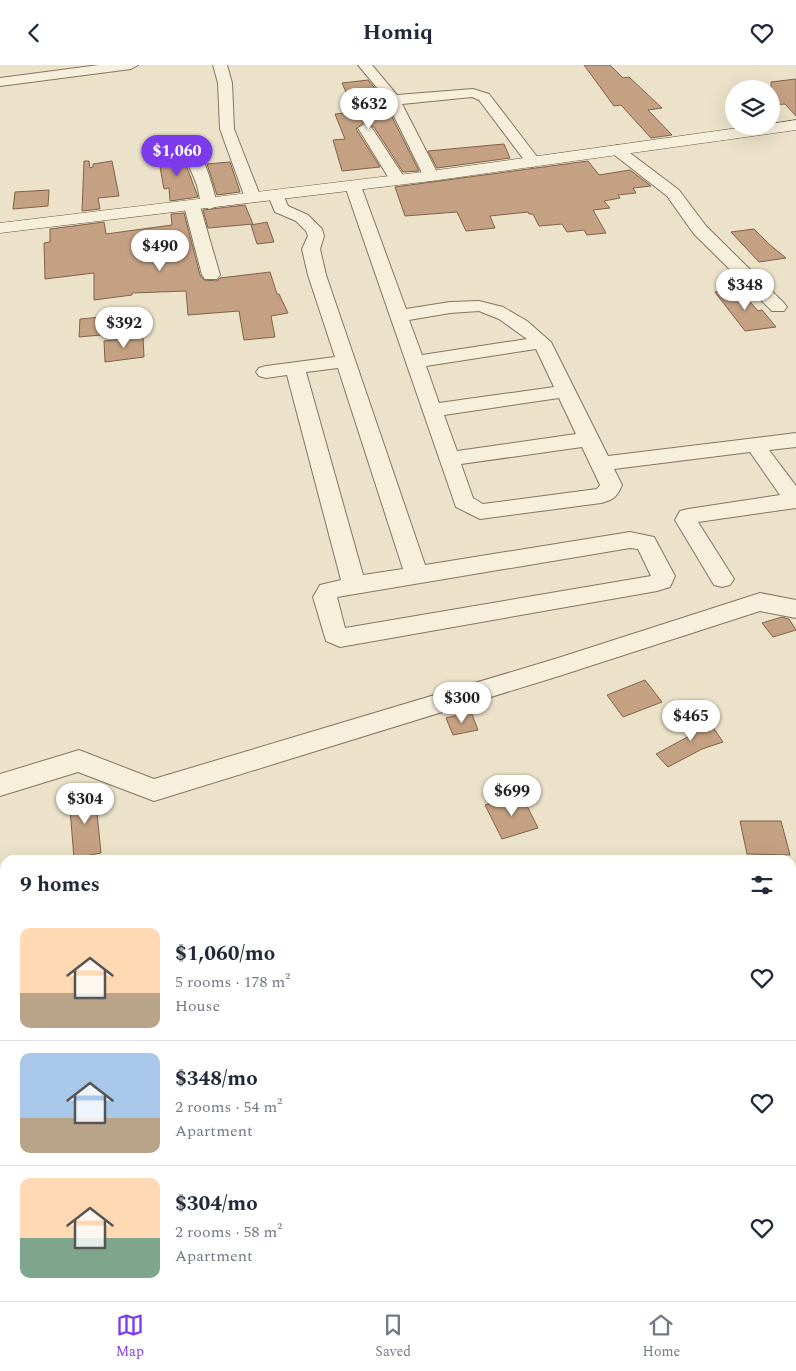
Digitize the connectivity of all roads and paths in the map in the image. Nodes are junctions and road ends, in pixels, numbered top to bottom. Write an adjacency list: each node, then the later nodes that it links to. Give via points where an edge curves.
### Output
1 (131, 65): 4 (street)
2 (220, 65): 15 (street, via 225,83 226,129)
3 (365, 65): 5 (street)
4 (0, 82)
5 (393, 100): 10 (street, via 473,93 484,97); 11 (street)
6 (796, 125): 9 (street)
7 (365, 128): 12 (street)
8 (188, 144): 16 (street, via 205,185)
9 (617, 150): 10 (street); 20 (street, via 673,193 700,231)
10 (533, 162): 11 (street)
11 (432, 176): 12 (street)
12 (398, 180): 13 (street)
13 (353, 186): 14 (street); 21 (street)
14 (276, 195): 15 (street); 23 (street, via 281,209 302,218 314,229 316,236 311,249 317,275)
15 (253, 198): 16 (street)
16 (209, 204): 17 (street)
17 (192, 206): 18 (street); 19 (street)
18 (0, 228)
19 (211, 275)
20 (778, 307)
21 (399, 316): 22 (street, via 478,306 494,310 523,325); 24 (street)
22 (542, 342): 24 (street); 27 (street)
23 (346, 361): 25 (street); 35 (street)
24 (415, 362): 28 (street)
25 (295, 368): 26 (street); 37 (street)
26 (266, 373)
27 (566, 391): 28 (street); 29 (street)
28 (433, 410): 32 (street)
29 (589, 439): 32 (street); 33 (street)
30 (796, 440): 31 (street)
31 (755, 445): 33 (street); 34 (street)
32 (449, 459): 33 (street, via 464,502 480,512 602,496 612,485)
33 (601, 464)
34 (796, 500): 36 (street, via 688,515 686,521)
35 (417, 575): 37 (street); 37 (street, via 639,540 646,543 663,576 657,583 340,639 335,635 325,597 328,591)
36 (722, 579)
37 (354, 585)
38 (796, 609): 39 (street, via 760,602 154,791 79,761)
39 (0, 785)

